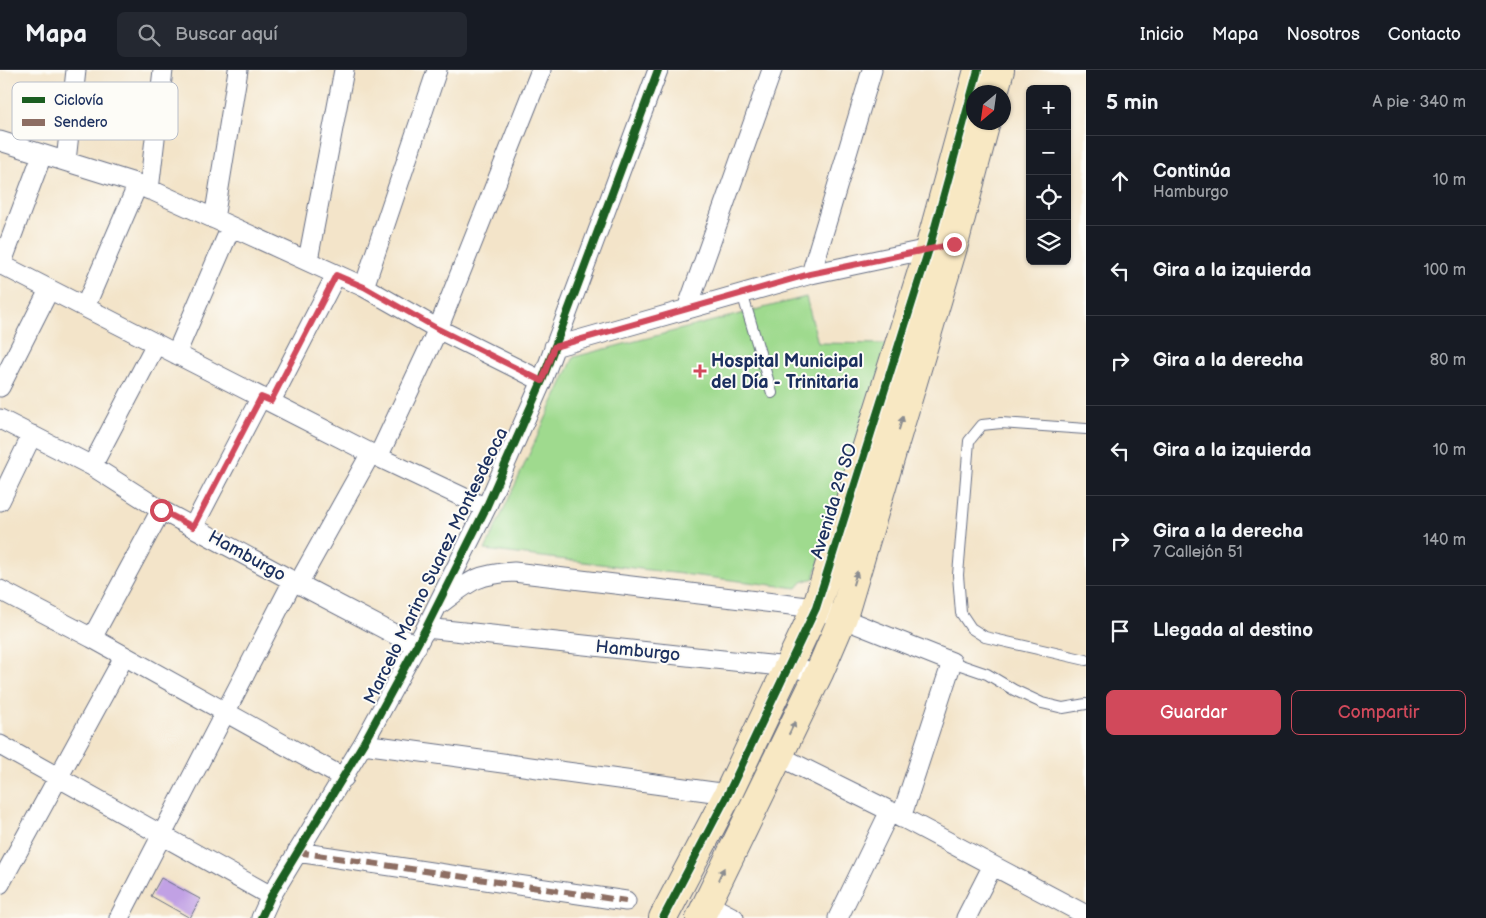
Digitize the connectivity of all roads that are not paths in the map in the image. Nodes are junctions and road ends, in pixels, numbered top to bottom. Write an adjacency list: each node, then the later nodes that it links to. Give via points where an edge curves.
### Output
1 (238, 70): 18 (street)
2 (344, 70): 20 (street)
3 (437, 70): 24 (street)
4 (541, 70): 29 (street)
5 (658, 70): 31 (street, Marcelo Marino Suarez Montesdeoca)
6 (772, 70): 28 (street)
7 (872, 70): 22 (street)
8 (978, 70): 19 (street, Avenida 29 SO)
9 (1000, 70): 10 (street)
10 (996, 85)
11 (983, 130): 19 (street, Avenida 29 SO)
12 (68, 140): 16 (street)
13 (151, 140): 17 (street)
14 (0, 141): 15 (street)
15 (42, 155): 16 (street); 21 (street)
16 (66, 161): 17 (street)
17 (143, 187): 18 (street); 27 (street)
18 (222, 223): 20 (street); 32 (street)
19 (942, 246): 22 (street); 49 (street, Avenida 29 SO); 50 (street, Avenida 29 SO, one-way to 19)
20 (308, 260): 23 (street)
21 (0, 265): 25 (street)
22 (810, 274): 26 (street)
23 (336, 275): 24 (street); 36 (street)
24 (364, 287): 29 (street)
25 (49, 290): 27 (street); 34 (street)
26 (742, 293): 28 (street); 35 (lane)
27 (84, 307): 30 (street)
28 (687, 309): 31 (street)
29 (438, 329): 33 (street); 40 (street)
30 (156, 344): 32 (street); 41 (street)
31 (554, 347): 33 (street, Marcelo Marino Suarez Montesdeoca)
32 (176, 354): 36 (street)
33 (542, 381): 43 (street, Marcelo Marino Suarez Montesdeoca)
34 (0, 387)
35 (772, 393)
36 (266, 399): 40 (street); 45 (street)
37 (0, 419): 39 (street, Hamburgo)
38 (1086, 429): 55 (lane, via 1001,423 982,425 969,440 958,575 961,613 971,628 985,637)
39 (32, 435): 41 (street, Hamburgo); 42 (street)
40 (375, 455): 43 (street); 46 (street)
41 (92, 466): 44 (street, Hamburgo)
42 (0, 500)
43 (486, 508): 48 (street, Marcelo Marino Suarez Montesdeoca)
44 (161, 510): 45 (street, Hamburgo); 52 (street)
45 (193, 527): 46 (street, Hamburgo)
46 (295, 582): 53 (street, Hamburgo); 60 (street)
47 (0, 590): 52 (street)
48 (437, 606): 49 (street, via 468,583 489,574 514,572); 51 (street, Marcelo Marino Suarez Montesdeoca)
49 (816, 608): 50 (street); 57 (street, Avenida 29 SO)
50 (843, 617): 56 (street); 58 (street, Avenida 29 SO)
51 (426, 628): 53 (street, Marcelo Marino Suarez Montesdeoca); 57 (street, Hamburgo)
52 (92, 638): 54 (street)
53 (417, 646): 61 (street, Marcelo Marino Suarez Montesdeoca)
54 (124, 657): 60 (street); 64 (street)
55 (1086, 660)
56 (952, 662): 59 (lane, via 987,674 1042,703 1063,708); 67 (street)
57 (789, 667): 58 (street, Hamburgo); 66 (street, Avenida 29 SO)
58 (819, 673): 63 (street, Avenida 29 SO, one-way to 58)
59 (1086, 704)
60 (225, 712): 65 (street); 68 (street)
61 (364, 744): 65 (street, Marcelo Marino Suarez Montesdeoca); 66 (street)
62 (0, 745): 64 (street)
63 (779, 756): 67 (street); 74 (street, Avenida 29 SO, one-way to 63)
64 (57, 777): 68 (street); 71 (street)
65 (344, 778): 69 (street, Marcelo Marino Suarez Montesdeoca)
66 (728, 794): 78 (street, Avenida 29 SO)
67 (896, 815): 70 (street); 80 (street)
68 (163, 834): 72 (street); 76 (street)
69 (297, 852): 72 (street, Marcelo Marino Suarez Montesdeoca); 73 (street)
70 (992, 866): 75 (street); 81 (street)
71 (0, 884)
72 (272, 896): 77 (street, Marcelo Marino Suarez Montesdeoca)
73 (626, 901)
74 (703, 911): 79 (street)
75 (1086, 915)
76 (119, 918)
77 (261, 918)
78 (663, 918)
79 (734, 918)
80 (838, 918)
81 (966, 918)

